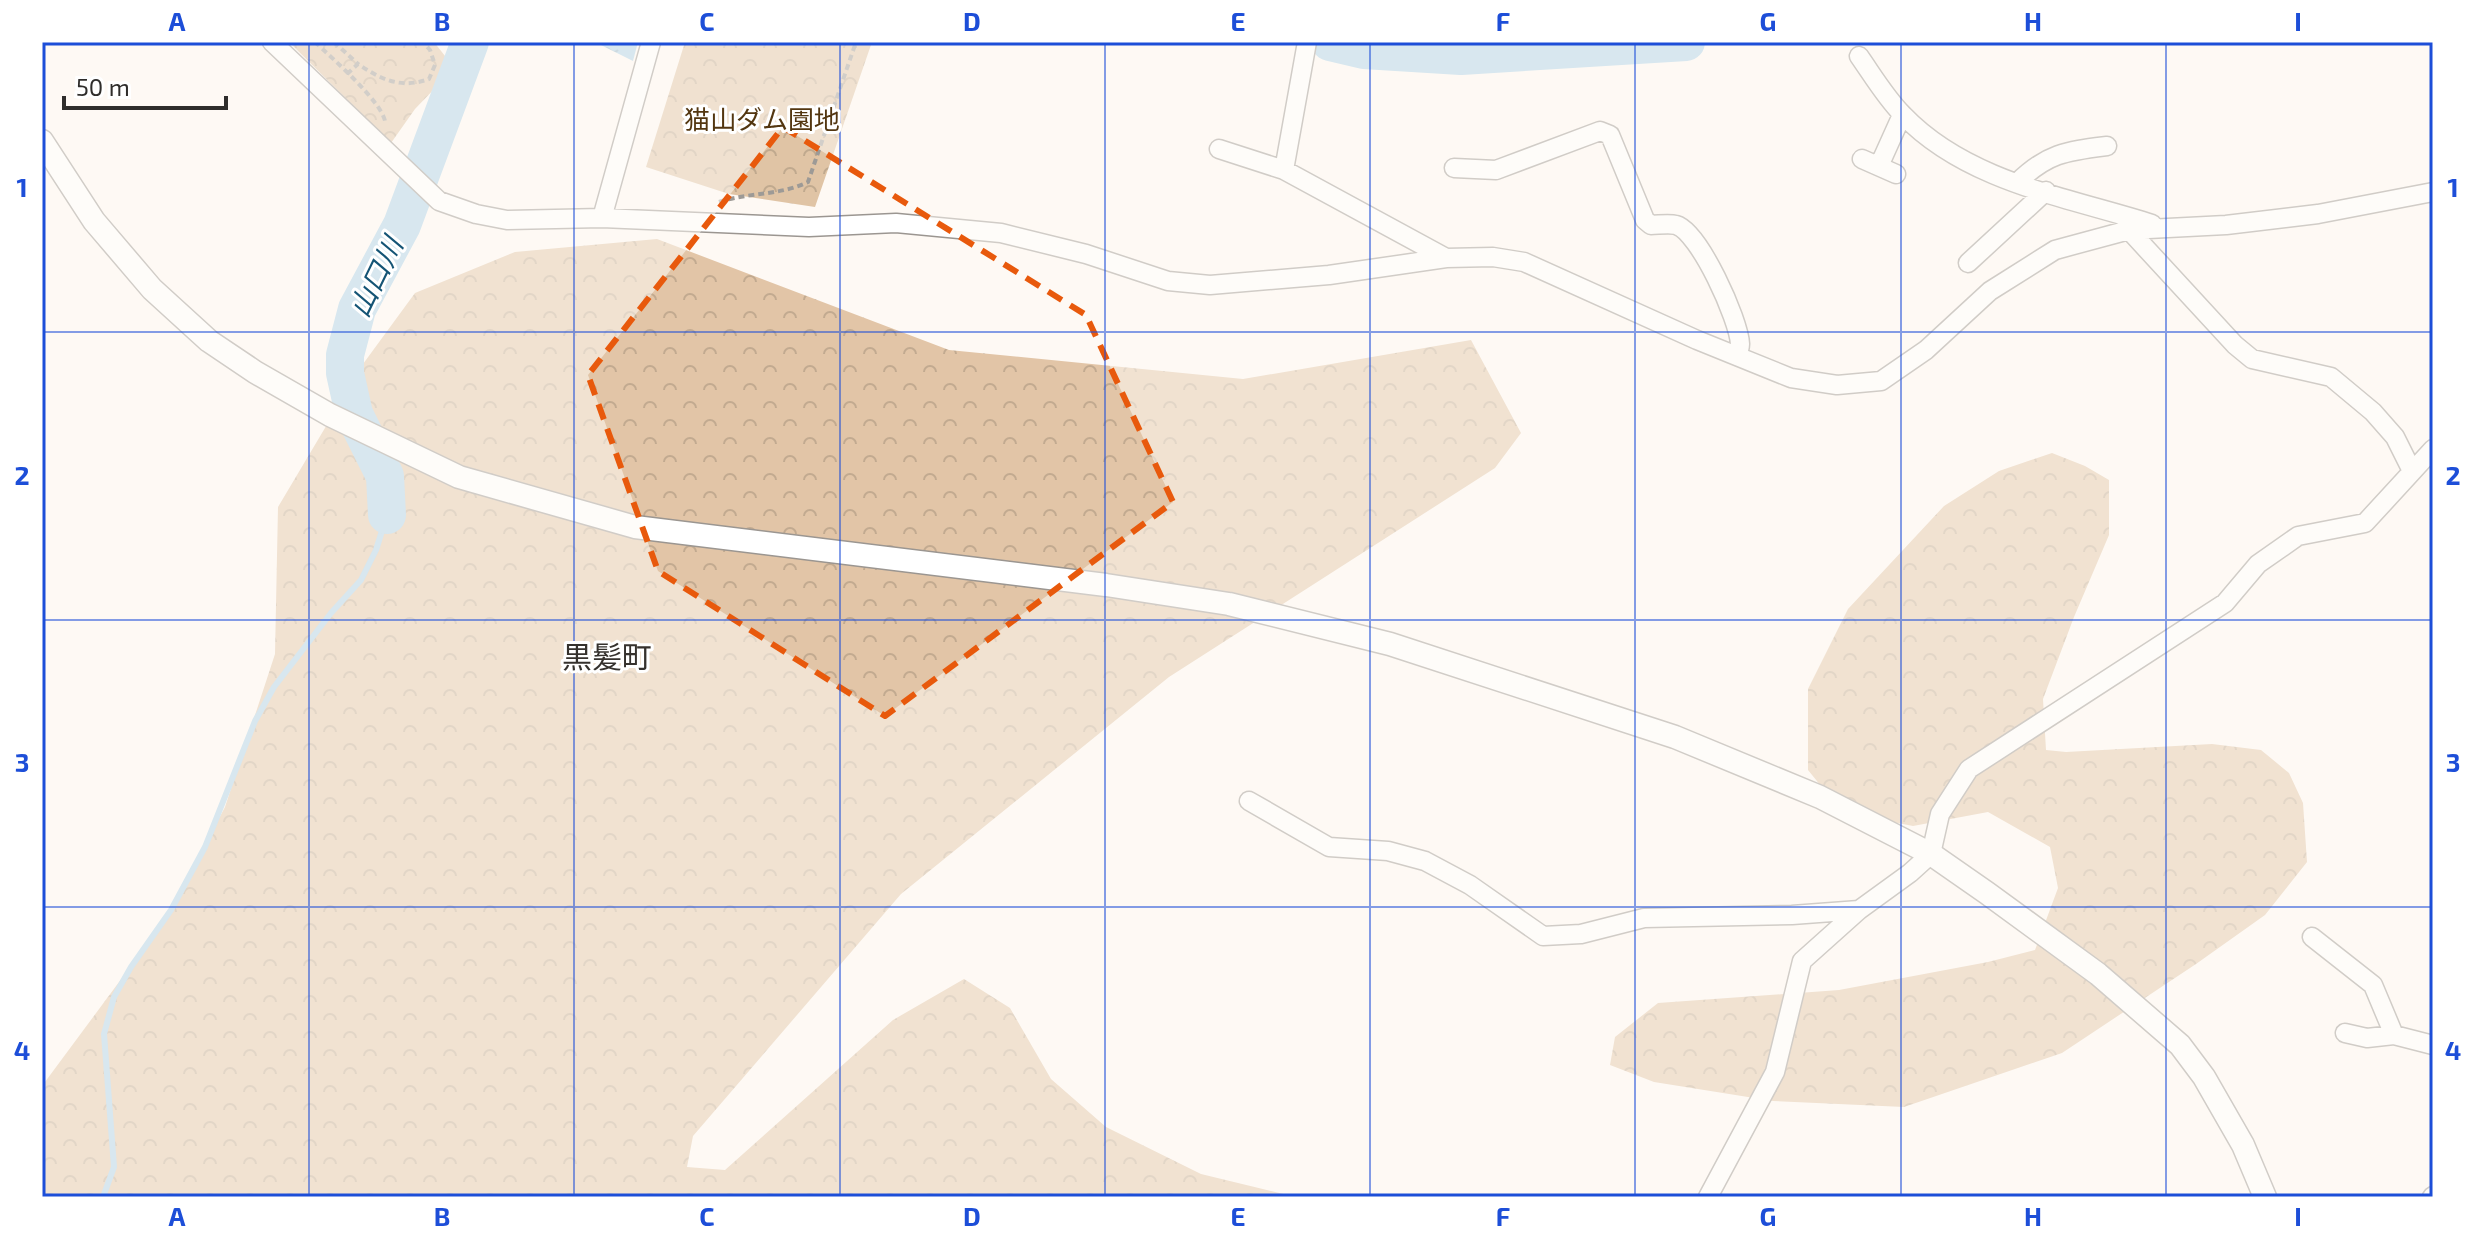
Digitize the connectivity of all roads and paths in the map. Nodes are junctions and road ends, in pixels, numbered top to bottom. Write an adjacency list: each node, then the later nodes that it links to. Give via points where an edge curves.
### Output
1 (272, 42): 13 (street)
2 (315, 42): 10 (path)
3 (334, 42): 9 (path)
4 (423, 42): 9 (path, via 435,65 429,79 412,85 384,81)
5 (651, 42): 22 (street)
6 (856, 42): 23 (path, via 808,182 789,192 742,195 717,203)
7 (1307, 42): 18 (street)
8 (1859, 56): 11 (street)
9 (358, 64): 10 (path)
10 (347, 74): 13 (path, via 383,112)
11 (1902, 115): 16 (street); 19 (street, via 1943,150)
12 (42, 141): 32 (street, via 94,221 152,289 209,341 330,415 459,477 635,527 1229,604 1390,644 1675,737 1820,797)
13 (380, 144): 22 (street, via 439,201 476,214 507,220)
14 (2107, 146): 19 (street, via 2068,150 2035,165)
15 (1219, 149): 18 (street)
16 (1879, 166)
17 (1454, 168): 28 (street, via 1496,170 1600,131 1610,135 1645,220 1684,230 1704,255 1733,319)
18 (1284, 170): 26 (street)
19 (2017, 183): 20 (street)
20 (2046, 191): 24 (street); 27 (street)
21 (2433, 192): 24 (street, via 2318,214)
22 (602, 218): 23 (street)
23 (696, 222): 26 (street, via 809,227 896,223 1001,233 1168,281 1210,285)
24 (2167, 229): 25 (street)
25 (2129, 230): 28 (street, via 2055,250 1990,291 1926,350 1881,381 1837,385 1791,378); 30 (street, via 2235,345 2252,359 2331,377 2395,437)
26 (1446, 258): 28 (street, via 1524,262)
27 (1968, 263)
28 (1738, 356)
29 (2433, 449): 30 (street)
30 (2411, 469): 32 (street, via 2365,523 2298,536 2258,564 2225,603 1969,769 1940,814)
31 (1249, 801): 33 (street, via 1329,847 1388,851 1425,861 1543,936 1581,934 1644,918)
32 (1931, 854): 33 (street); 39 (street, via 2098,974 2180,1045 2243,1145)
33 (1859, 910): 38 (street, via 1802,961 1775,1072)
34 (2312, 937): 36 (street, via 2373,985)
35 (2345, 1033): 36 (street, via 2367,1038)
36 (2394, 1035): 37 (street)
37 (2433, 1045)
38 (1708, 1197)
39 (2265, 1197)

